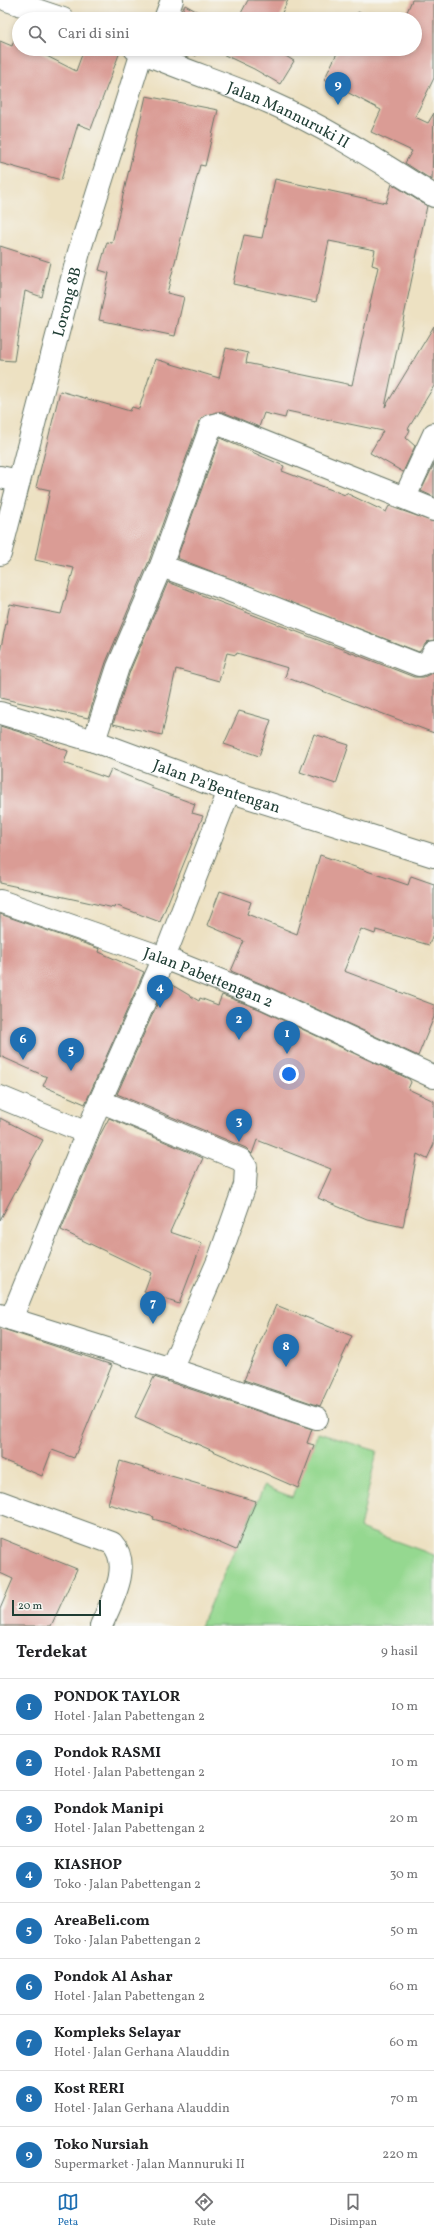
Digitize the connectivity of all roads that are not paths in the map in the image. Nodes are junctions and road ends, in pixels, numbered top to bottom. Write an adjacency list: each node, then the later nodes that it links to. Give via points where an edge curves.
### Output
1 (7, 0): 3 (street)
2 (172, 0): 4 (street)
3 (42, 12)
4 (167, 12)
5 (143, 56): 9 (street, Lorong 8B, via 79,252)
6 (157, 56): 7 (street, Jalan Mannuruki II, via 272,103 375,159)
7 (434, 196)
8 (434, 434): 10 (street)
9 (10, 479): 12 (street, Lorong 8B)
10 (405, 497): 11 (street); 13 (street, via 219,424 213,425 209,428)
11 (434, 510)
12 (0, 554)
13 (161, 566): 14 (street, via 419,665 429,661); 16 (street, via 118,667)
14 (434, 652)
15 (0, 713): 16 (street, Jalan Pa'Bentengan)
16 (94, 741): 17 (street, Jalan Pa'Bentengan)
17 (229, 790): 18 (street, Jalan Pa'Bentengan); 20 (street)
18 (434, 856)
19 (0, 901): 20 (street, Jalan Pabettengan 2)
20 (164, 958): 21 (street, Jalan Pabettengan 2, via 264,998); 23 (street)
21 (434, 1077)
22 (0, 1097): 24 (street)
23 (100, 1101): 24 (street); 26 (street, via 241,1160 246,1167 246,1185 219,1259)
24 (87, 1133): 25 (street)
25 (6, 1317): 26 (street)
26 (171, 1368): 27 (street)
27 (317, 1418)
28 (0, 1502): 29 (street, via 112,1543 120,1552 122,1562 116,1592)
29 (101, 1626)

